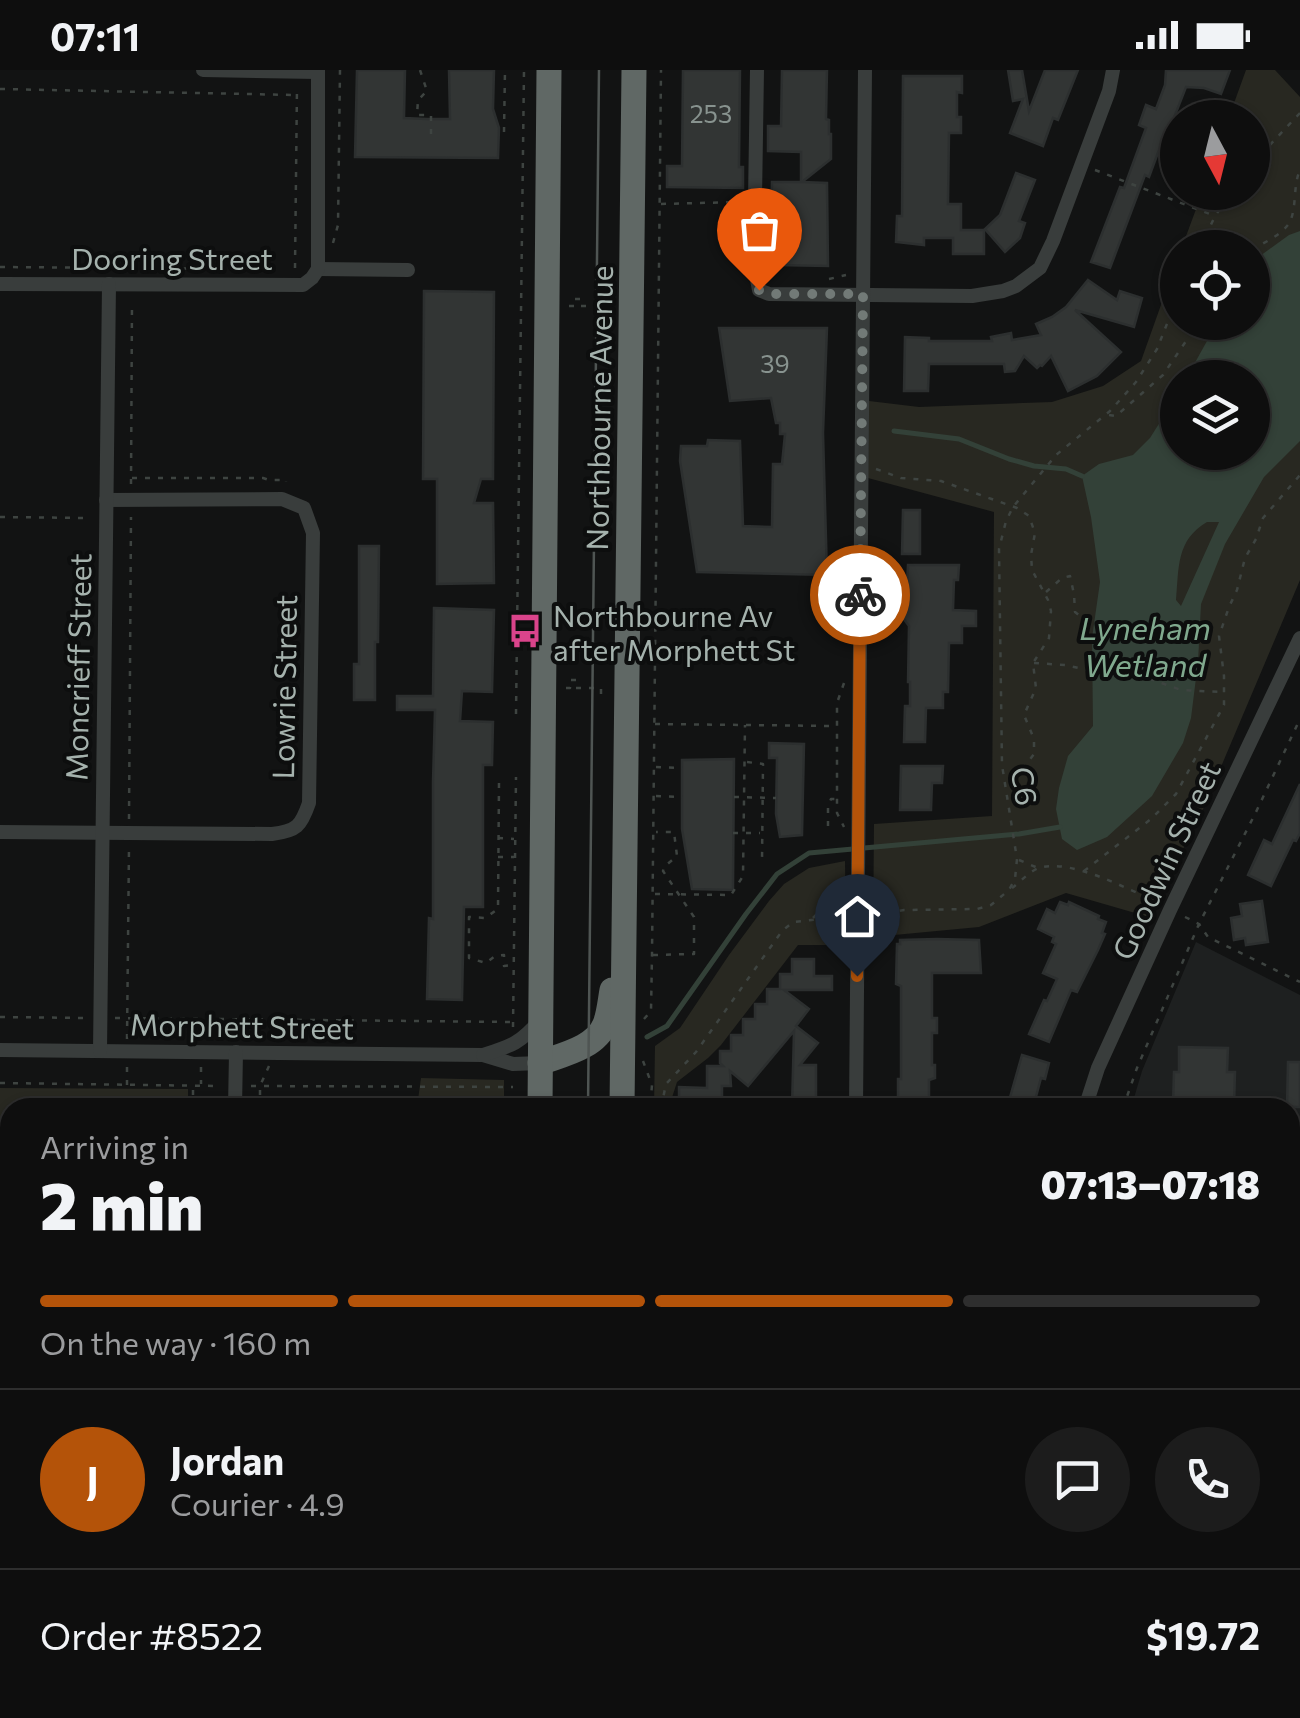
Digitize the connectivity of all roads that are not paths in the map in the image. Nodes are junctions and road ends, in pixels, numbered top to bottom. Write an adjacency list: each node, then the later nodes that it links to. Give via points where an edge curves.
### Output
1 (203, 70): 7 (street)
2 (549, 70): 18 (highway, Northbourne Avenue)
3 (634, 70): 17 (highway, Northbourne Avenue)
4 (757, 70): 12 (street, via 759,290)
5 (866, 70): 12 (street)
6 (1113, 70): 12 (street, via 1040,268 1016,286 989,294)
7 (318, 71): 8 (street)
8 (318, 269): 9 (street); 11 (street, Dooring Street, via 302,285)
9 (408, 270)
10 (0, 284): 11 (street, Dooring Street)
11 (109, 284): 13 (street, Moncrieff Street)
12 (863, 294): 27 (street, via 853,831)
13 (106, 500): 16 (street, Moncrieff Street); 16 (street, Lowrie Street, via 286,500 304,508 313,533 304,819 292,831 272,834)
14 (1300, 638): 28 (street, Goodwin Street)
15 (0, 832): 16 (street, Lowrie Street)
16 (102, 832): 20 (street, Moncrieff Street)
17 (623, 973): 23 (highway, via 599,1035); 26 (highway, Northbourne Avenue)
18 (541, 1018): 22 (street, Morphett Street, via 513,1046); 23 (highway, Northbourne Avenue)
19 (0, 1050): 20 (street, Morphett Street)
20 (100, 1051): 21 (street, Morphett Street)
21 (236, 1052): 22 (street, Morphett Street); 24 (street)
22 (483, 1055): 23 (street, Morphett Street)
23 (540, 1063): 25 (highway, Northbourne Avenue)
24 (235, 1098)
25 (540, 1098)
26 (622, 1098)
27 (856, 1098)
28 (1088, 1098)

